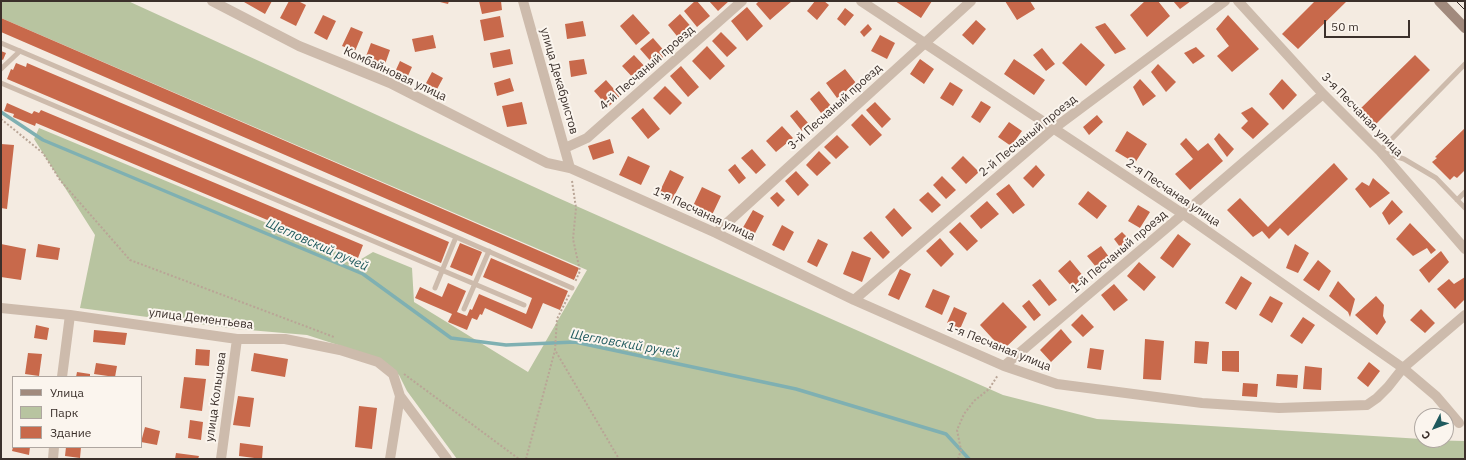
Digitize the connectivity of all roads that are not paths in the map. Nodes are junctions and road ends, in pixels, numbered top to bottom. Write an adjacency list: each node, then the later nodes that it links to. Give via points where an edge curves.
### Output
1 (212, 1): 20 (street, Комбайновая улица, via 299,46 390,84 547,163)
2 (523, 1): 18 (street, улица Декабристов)
3 (742, 1): 18 (street, 4-й Песчаный проезд, via 587,138)
4 (861, 1): 11 (street, 2-я Песчаная улица)
5 (971, 1): 11 (street, 3-й Песчаный проезд)
6 (1225, 1): 17 (street, 2-й Песчаный проезд)
7 (1238, 1): 16 (street, 3-я Песчаная улица)
8 (1439, 1): 9 (main road)
9 (1465, 28)
10 (1, 43): 12 (lane)
11 (924, 44): 17 (street, 2-я Песчаная улица); 25 (street, 3-й Песчаный проезд)
12 (20, 51): 14 (lane); 26 (lane)
13 (1465, 64): 19 (lane)
14 (1, 68)
15 (1, 83): 29 (lane)
16 (1323, 94): 19 (street, 3-я Песчаная улица); 24 (street, 1-й Песчаный проезд)
17 (1053, 129): 24 (street, 2-я Песчаная улица); 33 (street, 2-й Песчаный проезд)
18 (565, 148): 20 (street, улица Декабристов)
19 (1380, 152): 22 (lane, via 1404,159 1436,178); 27 (street, 3-я Песчаная улица)
20 (570, 168): 25 (street, 1-я Песчаная улица)
21 (1465, 192): 22 (lane)
22 (1457, 200): 23 (lane)
23 (1465, 208)
24 (1183, 214): 40 (street, 1-й Песчаный проезд); 41 (street, 2-я Песчаная улица)
25 (716, 233): 33 (street, 1-я Песчаная улица)
26 (456, 237): 28 (lane); 29 (lane)
27 (1465, 249)
28 (489, 251): 30 (lane); 32 (lane)
29 (442, 270): 30 (lane); 31 (lane)
30 (475, 284): 34 (lane); 36 (lane)
31 (435, 288)
32 (572, 288)
33 (854, 300): 40 (street, 1-я Песчаная улица)
34 (524, 304)
35 (1, 308): 37 (street, улица Дементьева)
36 (464, 309)
37 (70, 315): 39 (street, улица Дементьева); 42 (street)
38 (1465, 315): 41 (street, 1-я Песчаная улица)
39 (237, 339): 43 (street, улица Дементьева, via 285,339 340,350 378,362 393,374); 47 (street, улица Кольцова)
40 (1004, 366): 41 (street, 1-я Песчаная улица, via 1057,384 1202,402 1279,408 1368,405 1388,387)
41 (1403, 368): 44 (street, 2-я Песчаная улица, via 1436,396)
42 (62, 376)
43 (400, 396): 48 (street); 49 (street)
44 (1459, 423)
45 (54, 448): 46 (street)
46 (53, 459)
47 (221, 459)
48 (390, 459)
49 (447, 459)

